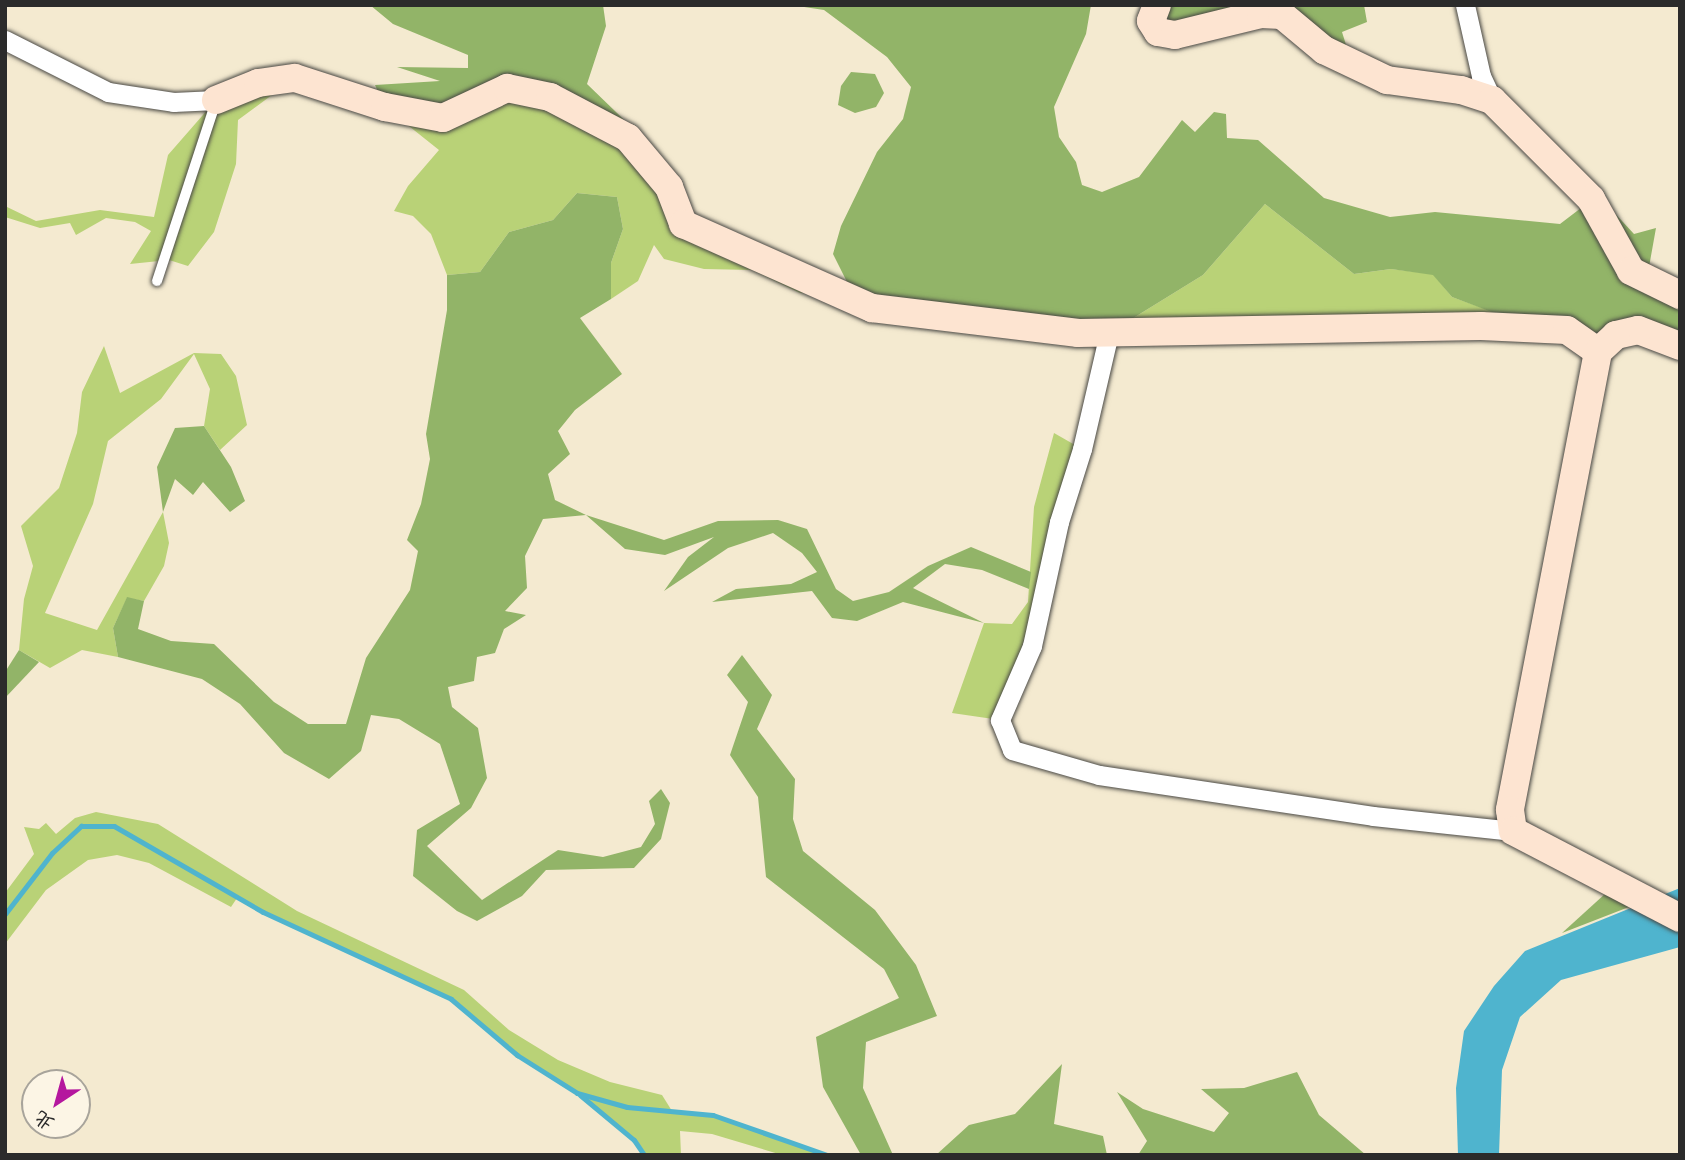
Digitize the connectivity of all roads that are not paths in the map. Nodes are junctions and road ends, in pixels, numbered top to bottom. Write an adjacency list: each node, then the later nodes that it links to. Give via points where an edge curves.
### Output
1 (1157, 5): 5 (street, via 1151,21 1157,32 1175,35 1261,14 1282,15 1324,50 1387,80 1461,90)
2 (1465, 5): 5 (street, via 1481,76)
3 (5, 40): 4 (street, via 108,92 173,102)
4 (216, 100): 6 (lane); 8 (street, via 258,83 295,78 386,107 443,118 508,88 550,97 628,138 669,187 683,224 708,239 791,269 839,295 907,314 1030,330)
5 (1492, 100): 7 (street, via 1591,199 1631,271)
6 (157, 281)
7 (1680, 295)
8 (1109, 332): 10 (street, via 1481,326 1567,330); 11 (street, via 1032,646 1000,720 1012,750 1099,775 1373,816)
9 (1680, 346): 10 (street, via 1638,330 1616,335)
10 (1598, 352): 11 (street, via 1510,810)
11 (1513, 831): 12 (street)
12 (1680, 918)

